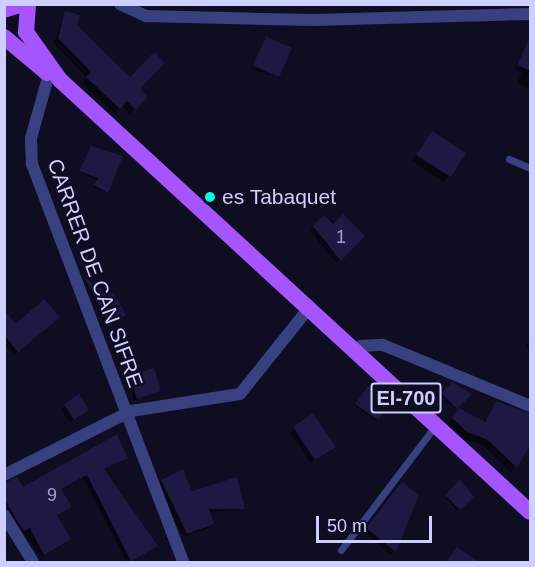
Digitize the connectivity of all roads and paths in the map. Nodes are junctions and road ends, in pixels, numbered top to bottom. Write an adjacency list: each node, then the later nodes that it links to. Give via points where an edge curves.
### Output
1 (23, 4): 4 (main road)
2 (28, 4): 7 (main road, EI-700, via 26,32)
3 (120, 4): 5 (street, via 146,16 265,19)
4 (4, 10)
5 (531, 14)
6 (4, 37): 7 (main road, EI-700)
7 (54, 77): 10 (main road, EI-700); 13 (street, CARRER DE CAN SIFRE, via 31,138 32,164)
8 (509, 159): 9 (lane)
9 (531, 168)
10 (308, 309): 11 (main road, EI-700); 13 (street, via 240,394)
11 (356, 351): 12 (street, via 362,346 383,345); 14 (main road, EI-700)
12 (531, 406)
13 (126, 416): 15 (street); 20 (street, CARRER DE CAN SIFRE)
14 (436, 425): 16 (main road, EI-700); 18 (lane)
15 (4, 475)
16 (531, 512)
17 (4, 515): 19 (street)
18 (342, 550)
19 (33, 562)
20 (183, 562)

